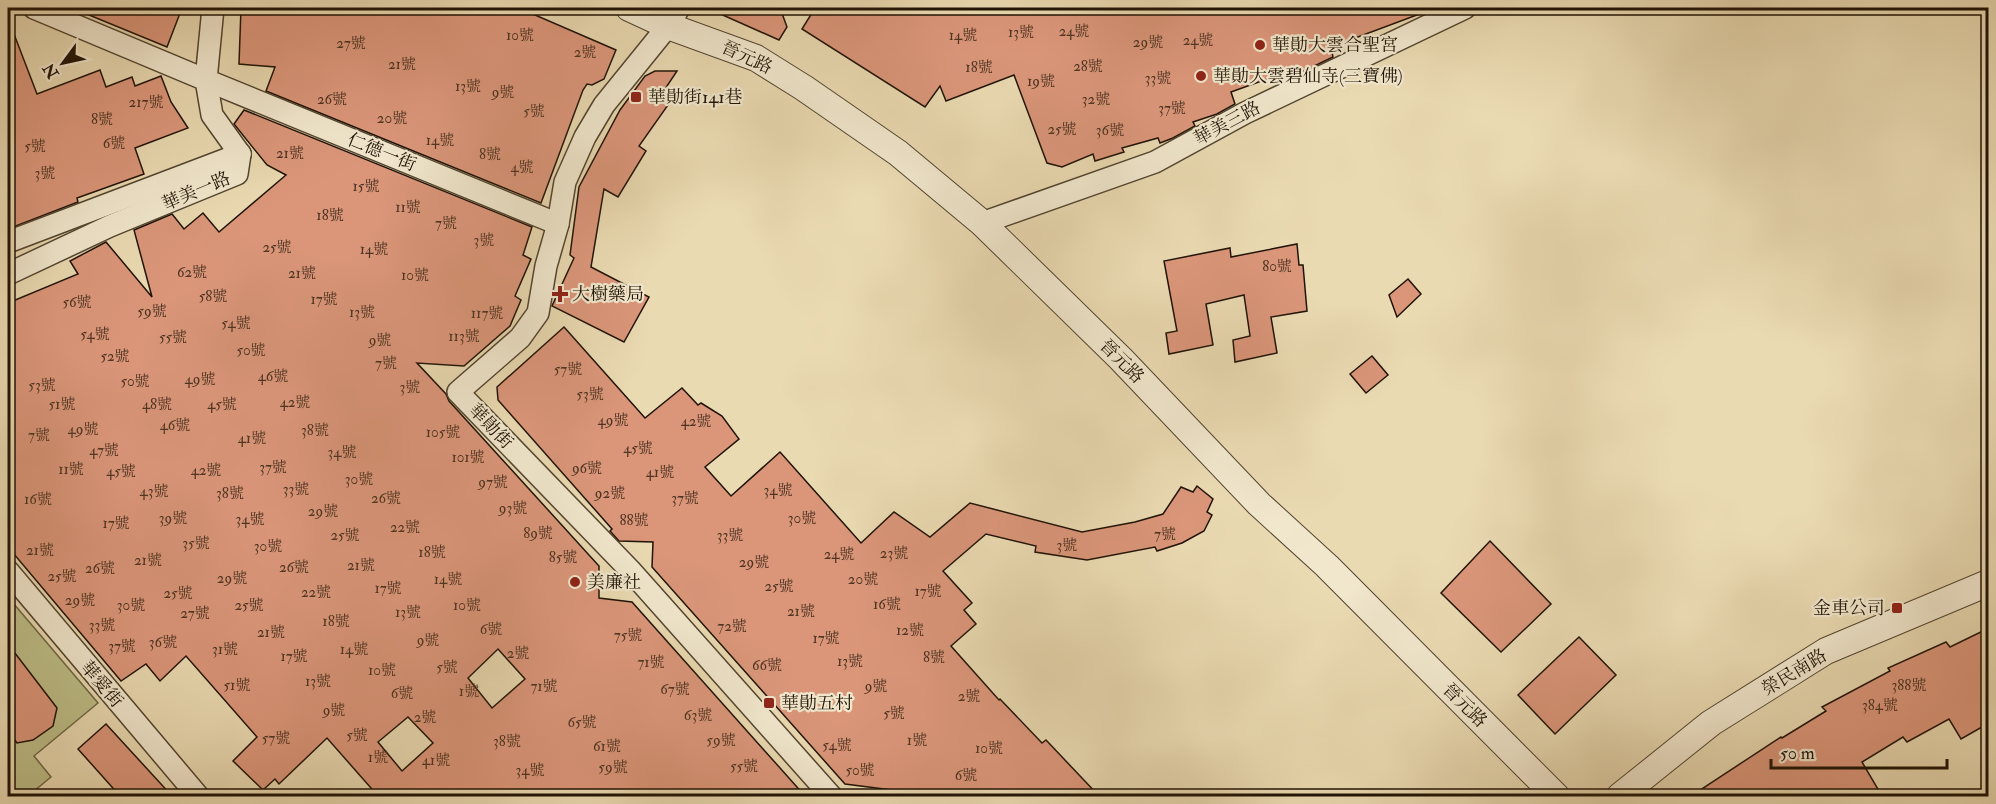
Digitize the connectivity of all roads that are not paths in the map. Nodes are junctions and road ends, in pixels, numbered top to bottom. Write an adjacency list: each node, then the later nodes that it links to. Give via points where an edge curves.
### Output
1 (34, 8): 6 (street, 仁德一街)
2 (213, 8): 6 (street)
3 (628, 8): 5 (street, 晉元路)
4 (1465, 8): 8 (street, 華美三路, via 1245,113 1155,162)
5 (674, 16): 8 (street, 晉元路, via 804,88 898,153); 9 (street, 華勛街, via 604,105 585,137 565,182)
6 (206, 80): 7 (street, via 212,115); 9 (street, 仁德一街)
7 (240, 154): 10 (street, 華美一路); 11 (street, 華美一路, via 237,174 110,226)
8 (982, 223): 16 (street, 晉元路, via 1121,359 1259,504 1328,566)
9 (558, 224): 15 (street, 華勛街, via 538,313 520,338 458,392 630,570)
10 (8, 242)
11 (8, 274)
12 (8, 571): 14 (street, 華愛街)
13 (1989, 583): 17 (street, 榮民南路, via 1826,651 1711,723)
14 (198, 796)
15 (831, 796)
16 (1556, 796)
17 (1620, 796)

